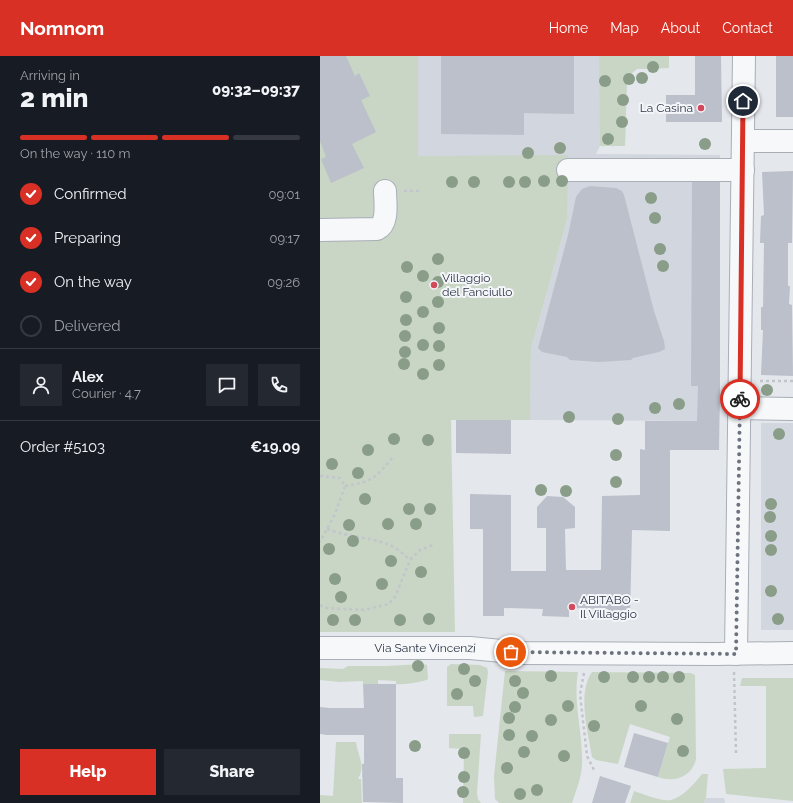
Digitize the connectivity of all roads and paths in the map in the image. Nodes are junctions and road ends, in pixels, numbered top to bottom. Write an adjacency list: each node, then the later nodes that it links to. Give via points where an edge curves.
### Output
1 (744, 56): 2 (street)
2 (743, 141): 3 (street); 5 (street)
3 (793, 141)
4 (568, 170): 5 (street)
5 (743, 170): 10 (street)
6 (385, 191): 7 (street, via 382,227)
7 (320, 230)
8 (757, 381): 9 (path)
9 (793, 381)
10 (740, 408): 11 (street); 23 (street)
11 (793, 409)
12 (394, 456): 14 (path, via 377,476 362,484)
13 (320, 476): 14 (path, via 340,478)
14 (345, 486): 15 (path)
15 (327, 529): 16 (path); 18 (path, via 391,546)
16 (320, 542)
17 (433, 545): 18 (path, via 420,550)
18 (410, 560): 19 (path, via 395,597 389,604 364,610 326,608)
19 (320, 605)
20 (320, 648): 21 (street, Via Sante Vincenzi, via 470,648 524,653)
21 (588, 653): 23 (street, Via Sante Vincenzi); 25 (path, via 580,694 587,756)
22 (793, 653): 23 (street, Via Sante Vincenzi)
23 (736, 654): 24 (path, via 733,686)
24 (736, 753)
25 (594, 770)

